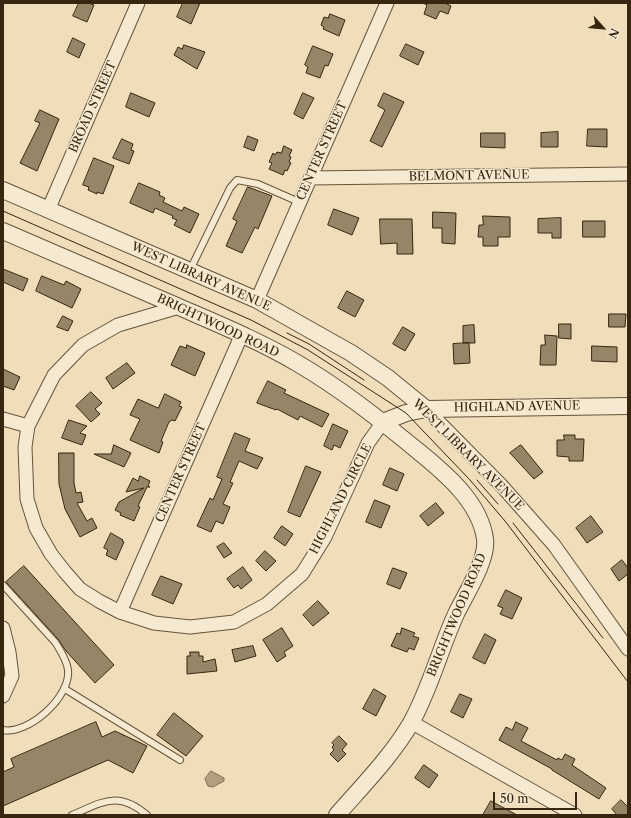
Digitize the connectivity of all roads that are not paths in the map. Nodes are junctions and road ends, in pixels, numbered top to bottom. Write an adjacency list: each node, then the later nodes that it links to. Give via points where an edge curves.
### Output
1 (138, 3): 7 (street, BROAD STREET)
2 (387, 3): 4 (street, CENTER STREET)
3 (628, 174): 4 (street, BELMONT AVENUE)
4 (310, 178): 6 (street, CENTER STREET)
5 (3, 190): 7 (street, WEST LIBRARY AVENUE)
6 (299, 202): 9 (lane, via 258,184 237,180 230,188); 10 (street, CENTER STREET)
7 (48, 210): 9 (street, WEST LIBRARY AVENUE)
8 (3, 231): 11 (street, BRIGHTWOOD ROAD)
9 (190, 271): 10 (street, WEST LIBRARY AVENUE)
10 (257, 300): 14 (street, WEST LIBRARY AVENUE, via 351,353 388,378)
11 (179, 307): 12 (street, BRIGHTWOOD ROAD); 17 (street, HIGHLAND CIRCLE, via 118,325 83,345 54,375)
12 (242, 334): 16 (street, BRIGHTWOOD ROAD, via 329,382); 19 (street, CENTER STREET)
13 (628, 406): 14 (street, HIGHLAND AVENUE)
14 (426, 409): 16 (street, HIGHLAND AVENUE); 21 (street, WEST LIBRARY AVENUE, via 501,484 554,545)
15 (3, 419): 17 (street)
16 (383, 422): 19 (street, HIGHLAND CIRCLE, via 368,443 325,537 302,574 267,604 234,622 190,627 154,624); 24 (street, BRIGHTWOOD ROAD, via 432,462 465,496 480,518 486,542 480,564 454,618)
17 (28, 426): 19 (street, HIGHLAND CIRCLE, via 25,447 27,498 36,528 51,554 80,589)
18 (3, 584): 22 (lane, via 61,651 68,670)
19 (120, 612)
20 (3, 628): 23 (street, via 12,676)
21 (628, 649)
22 (65, 689): 25 (lane, via 54,705 35,720 9,731); 26 (lane)
23 (3, 696)
24 (411, 722): 29 (street, BRIGHTWOOD ROAD, via 383,761); 30 (street)
25 (3, 730)
26 (180, 760)
27 (72, 815): 28 (lane, via 110,800 122,800)
28 (146, 815)
29 (337, 815)
30 (575, 815)

